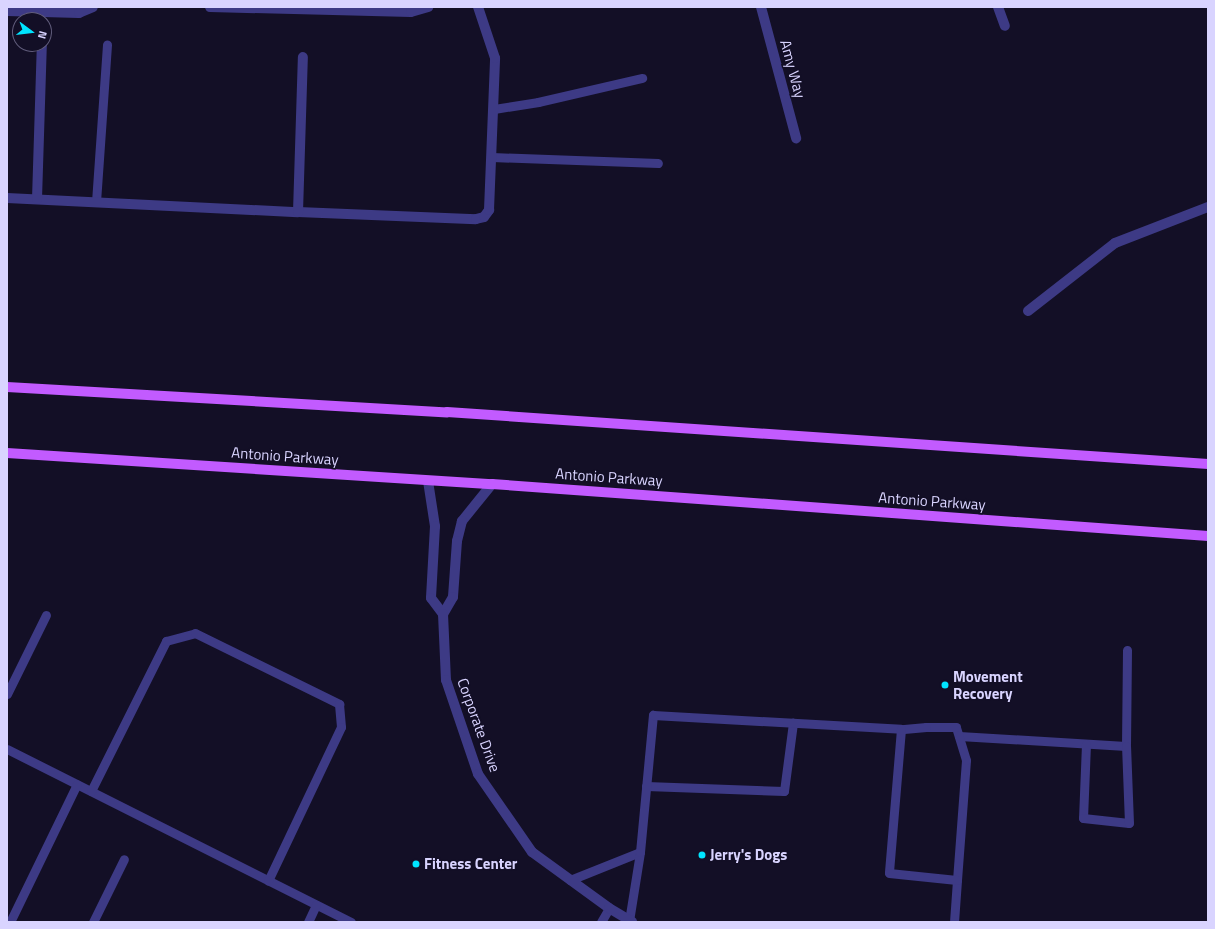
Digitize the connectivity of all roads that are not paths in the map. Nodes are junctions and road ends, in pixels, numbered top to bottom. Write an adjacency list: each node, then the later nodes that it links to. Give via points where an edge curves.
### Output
1 (93, 7): 10 (street, via 79,13)
2 (210, 7): 7 (street)
3 (428, 7): 7 (street, via 411,12)
4 (478, 7): 16 (street, via 495,58)
5 (761, 7): 17 (street, Amy Way)
6 (998, 7): 11 (street)
7 (277, 8)
8 (7, 11): 9 (street)
9 (26, 12)
10 (52, 13)
11 (1005, 26)
12 (107, 44): 22 (lane)
13 (42, 52): 21 (street)
14 (303, 57): 24 (street)
15 (642, 78): 16 (lane, via 538,102)
16 (494, 109): 18 (street)
17 (796, 138)
18 (492, 157): 19 (lane); 24 (street, via 490,210 484,217 476,219)
19 (658, 163)
20 (7, 198): 21 (street)
21 (37, 199): 22 (street)
22 (96, 202): 24 (street)
23 (1208, 207): 25 (street, via 1115,243)
24 (298, 212)
25 (1028, 311)
26 (7, 387): 28 (main road, via 447,412)
27 (7, 453): 29 (main road, Antonio Parkway)
28 (1208, 464)
29 (428, 481): 30 (main road, Antonio Parkway); 32 (street, via 434,526 431,598)
30 (492, 484): 31 (main road, Antonio Parkway); 32 (street, via 462,521 457,541 453,597)
31 (1208, 536)
32 (443, 614): 47 (street, Corporate Drive, via 446,680 478,774 532,852)
33 (46, 615): 35 (lane)
34 (1127, 650): 40 (lane)
35 (7, 694)
36 (793, 723): 37 (lane); 43 (lane, via 784,792); 43 (lane, via 654,715)
37 (902, 729): 38 (lane, via 956,727); 48 (lane, via 889,873)
38 (959, 736): 39 (lane); 48 (lane, via 966,760)
39 (1086, 744): 40 (lane); 40 (lane, via 1083,818 1129,823)
40 (1126, 746)
41 (7, 749): 42 (lane)
42 (77, 784): 44 (lane); 53 (lane)
43 (646, 786): 45 (lane)
44 (91, 791): 49 (lane); 49 (lane, via 166,641 196,633 339,704 341,727)
45 (640, 852): 47 (lane); 52 (lane)
46 (124, 859): 54 (lane)
47 (570, 880): 51 (street, Corporate Drive)
48 (957, 880): 58 (lane)
49 (268, 881): 50 (lane)
50 (316, 906): 55 (lane); 56 (lane)
51 (609, 908): 52 (street, Corporate Drive); 57 (lane)
52 (630, 921)
53 (10, 922)
54 (93, 922)
55 (308, 922)
56 (351, 922)
57 (601, 922)
58 (954, 922)

